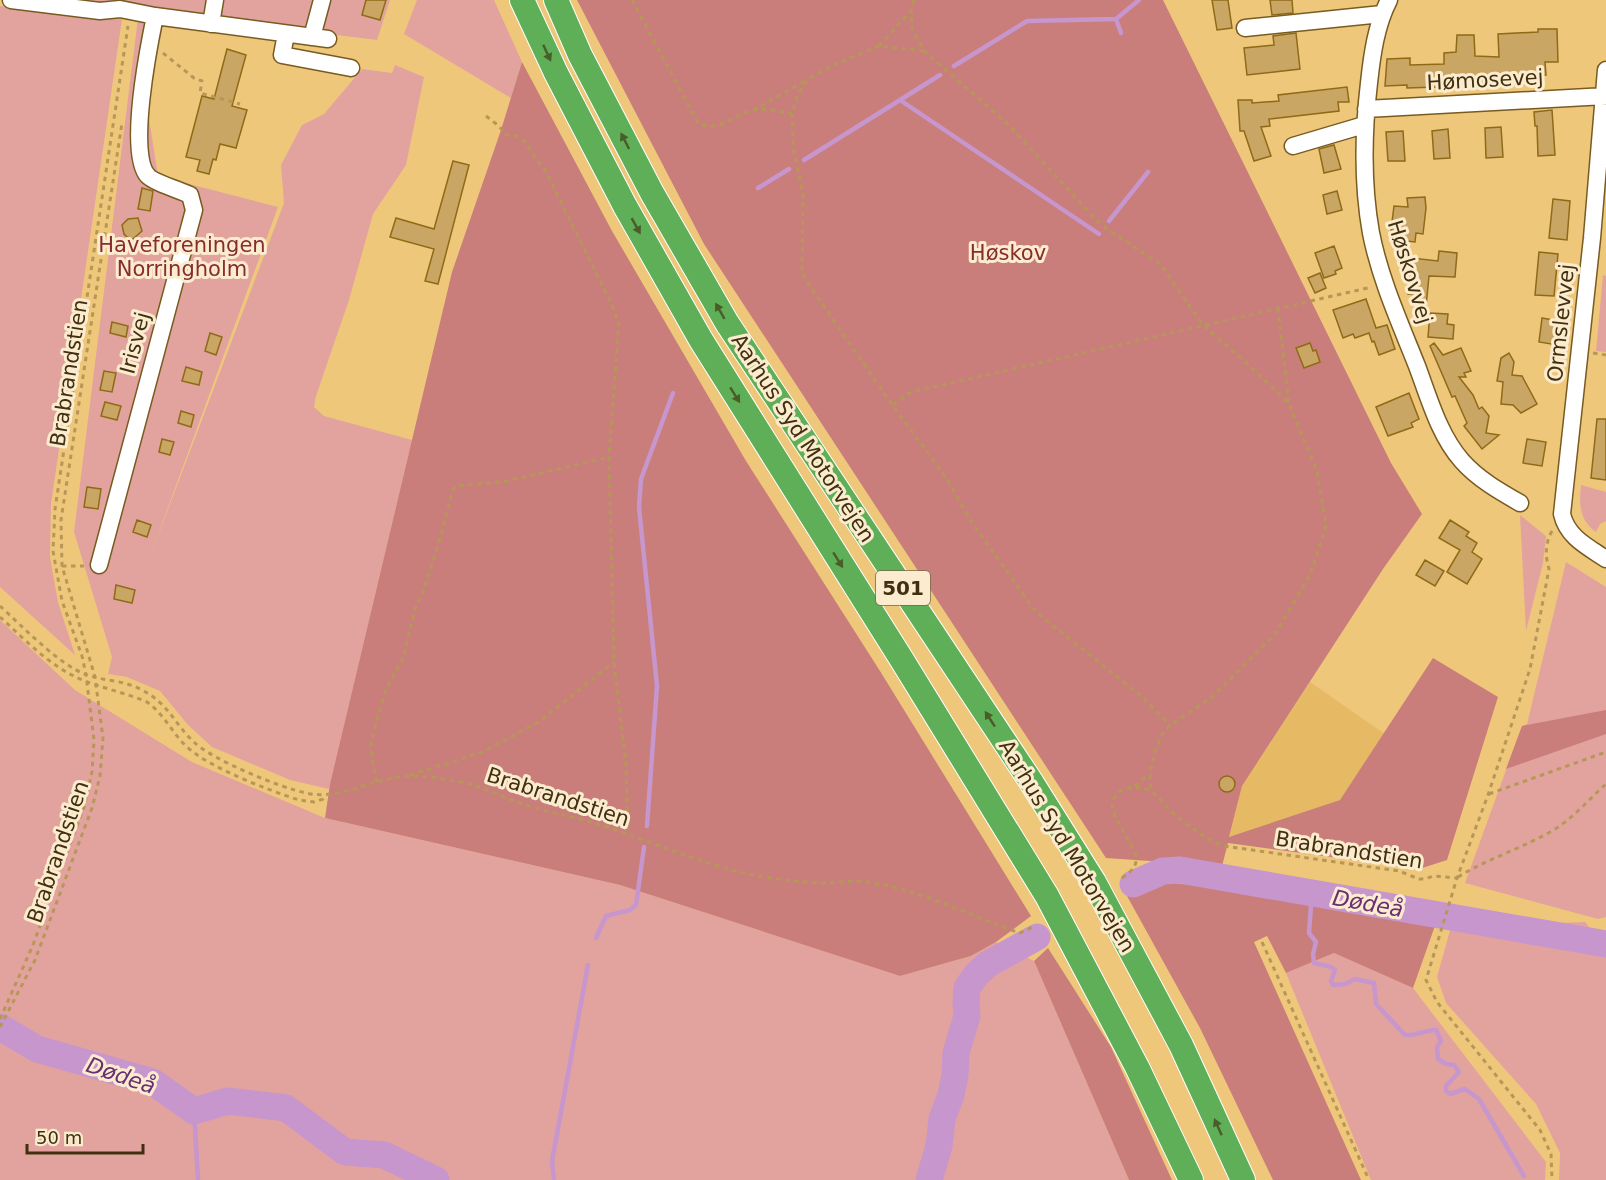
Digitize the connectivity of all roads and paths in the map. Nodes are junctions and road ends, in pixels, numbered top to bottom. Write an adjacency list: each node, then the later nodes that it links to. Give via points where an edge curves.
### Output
1 (11, 0): 8 (street)
2 (215, 0): 13 (street)
3 (322, 0): 15 (street, via 320,38)
4 (522, 0): 66 (highway, Aarhus Syd Motorvejen / 501, one-way to 66, via 620,196 701,340 1047,896)
5 (556, 0): 67 (highway, Aarhus Syd Motorvejen / 501, one-way to 5, via 1181,1045 1094,882 727,323 652,193 580,55)
6 (632, 0): 24 (path, via 698,123 714,128)
7 (914, 0): 11 (path)
8 (45, 2): 9 (street, via 100,11)
9 (124, 7): 12 (street); 44 (path, via 55,509 53,552 62,602)
10 (1386, 7): 14 (street, Høskovvej); 27 (street, Høskovvej, via 1372,56)
11 (911, 11): 16 (path); 18 (path, via 912,29)
12 (155, 16): 13 (street); 17 (street, Irisvej)
13 (211, 24): 15 (street)
14 (1245, 28)
15 (286, 34): 19 (street, via 282,55)
16 (879, 46): 18 (path); 21 (path)
17 (148, 49): 23 (path, via 166,53 202,81 200,93); 39 (street, Irisvej, via 142,85 142,164 148,177 190,195 194,210)
18 (924, 51): 32 (path, via 1008,124 1101,225 1160,264)
19 (351, 68)
20 (1606, 70): 22 (street, Ormslevvej)
21 (808, 79): 24 (path); 25 (path)
22 (1605, 96): 27 (street, Hømosevej); 37 (street, Ormslevvej)
23 (240, 104)
24 (752, 111): 25 (path, via 769,109)
25 (792, 114): 34 (path, via 793,147 803,194 802,272)
26 (486, 116): 35 (path, via 506,135 522,139 546,172 619,324)
27 (1365, 117): 29 (street, Hømosevej); 30 (street, Høskovvej, via 1364,184)
28 (123, 119): 40 (path, Brabrandstien, via 61,520)
29 (1293, 146)
30 (1385, 284): 31 (path); 36 (street, Høskovvej, via 1450,444 1476,475)
31 (1278, 308): 32 (path); 33 (path)
32 (1203, 325): 33 (path); 34 (path, via 911,392)
33 (1289, 404): 48 (path, via 1317,471 1326,526 1310,575 1275,633 1211,698)
34 (893, 406): 48 (path, via 1036,612)
35 (609, 457): 43 (path); 52 (path, via 507,481 453,489 402,659 387,690 371,742)
36 (1520, 503)
37 (1562, 514): 38 (street, via 1570,533); 57 (path, via 1549,536 1545,557 1549,569 1530,669)
38 (1606, 559)
39 (99, 565): 40 (path)
40 (62, 567): 45 (path, Brabrandstien)
41 (0, 606): 44 (path, Brabrandstien, via 69,666)
42 (0, 617): 46 (path, via 40,653)
43 (615, 662): 51 (path, via 539,722 480,753); 58 (path, via 626,765)
44 (86, 675): 45 (path, Brabrandstien); 46 (path)
45 (95, 677): 47 (path, Brabrandstien); 56 (path, Brabrandstien, via 140,689 165,705 194,742 209,754 273,782 307,794)
46 (87, 682): 47 (path); 63 (path, via 94,740 84,807)
47 (96, 685): 56 (path, via 156,708 184,745 211,763 299,800 314,802); 63 (path, Brabrandstien, via 103,738 92,808 35,960)
48 (1170, 725): 50 (path, via 1159,742)
49 (1606, 752): 57 (path)
50 (1150, 773): 54 (path); 55 (path)
51 (408, 776): 52 (path, Brabrandstien); 58 (path, Brabrandstien, via 487,789 524,805)
52 (377, 782): 56 (path, Brabrandstien)
53 (1606, 784): 60 (path, via 1551,832)
54 (1135, 786): 55 (path, Brabrandstien); 59 (path, via 1120,791 1112,806 1137,860)
55 (1151, 792): 60 (path, Brabrandstien, via 1178,817 1224,846 1399,871 1419,879)
56 (325, 795)
57 (1488, 795): 60 (path)
58 (628, 834): 61 (path, Brabrandstien, via 740,872 822,883 865,881 938,901 1020,933)
59 (1122, 878)
60 (1457, 878): 69 (path, via 1426,980 1428,987 1540,1130 1551,1154)
61 (1035, 926)
62 (1262, 942): 68 (path)
63 (7, 1010): 64 (path); 65 (path, Brabrandstien)
64 (0, 1019)
65 (0, 1027)
66 (1191, 1180)
67 (1243, 1180)
68 (1369, 1180)
69 (1552, 1180)

